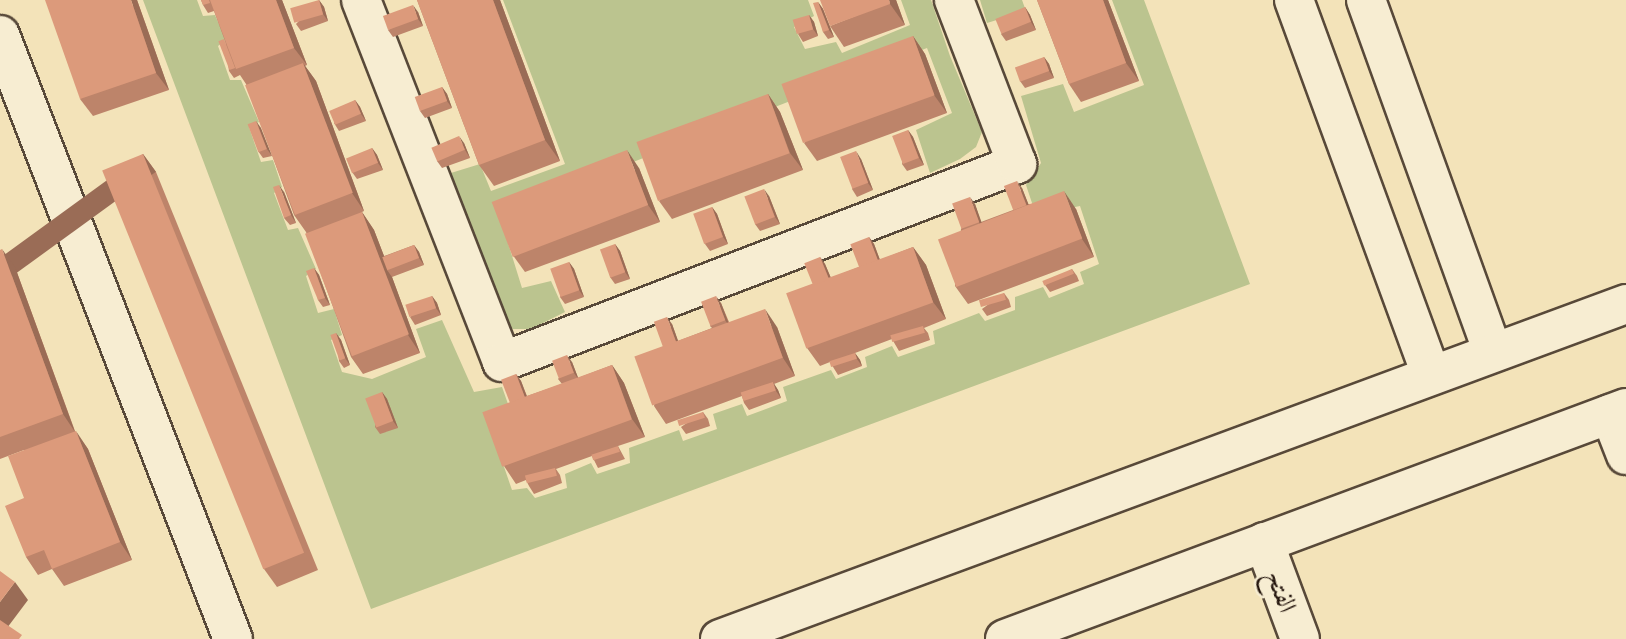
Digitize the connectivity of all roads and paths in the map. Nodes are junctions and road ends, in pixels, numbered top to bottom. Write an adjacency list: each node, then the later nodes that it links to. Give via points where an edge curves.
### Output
1 (361, 0): 2 (street, via 502,362 1017,164)
2 (954, 0)
3 (1294, 0): 8 (street)
4 (1366, 0): 7 (street)
5 (0, 35): 12 (street)
6 (1626, 304): 7 (street)
7 (1493, 352): 8 (street)
8 (1431, 375): 13 (street)
9 (1618, 411): 10 (street); 11 (street)
10 (1626, 455)
11 (1264, 542): 14 (street); 15 (street, الفتح)
12 (233, 639)
13 (720, 639)
14 (1005, 639)
15 (1300, 639)

